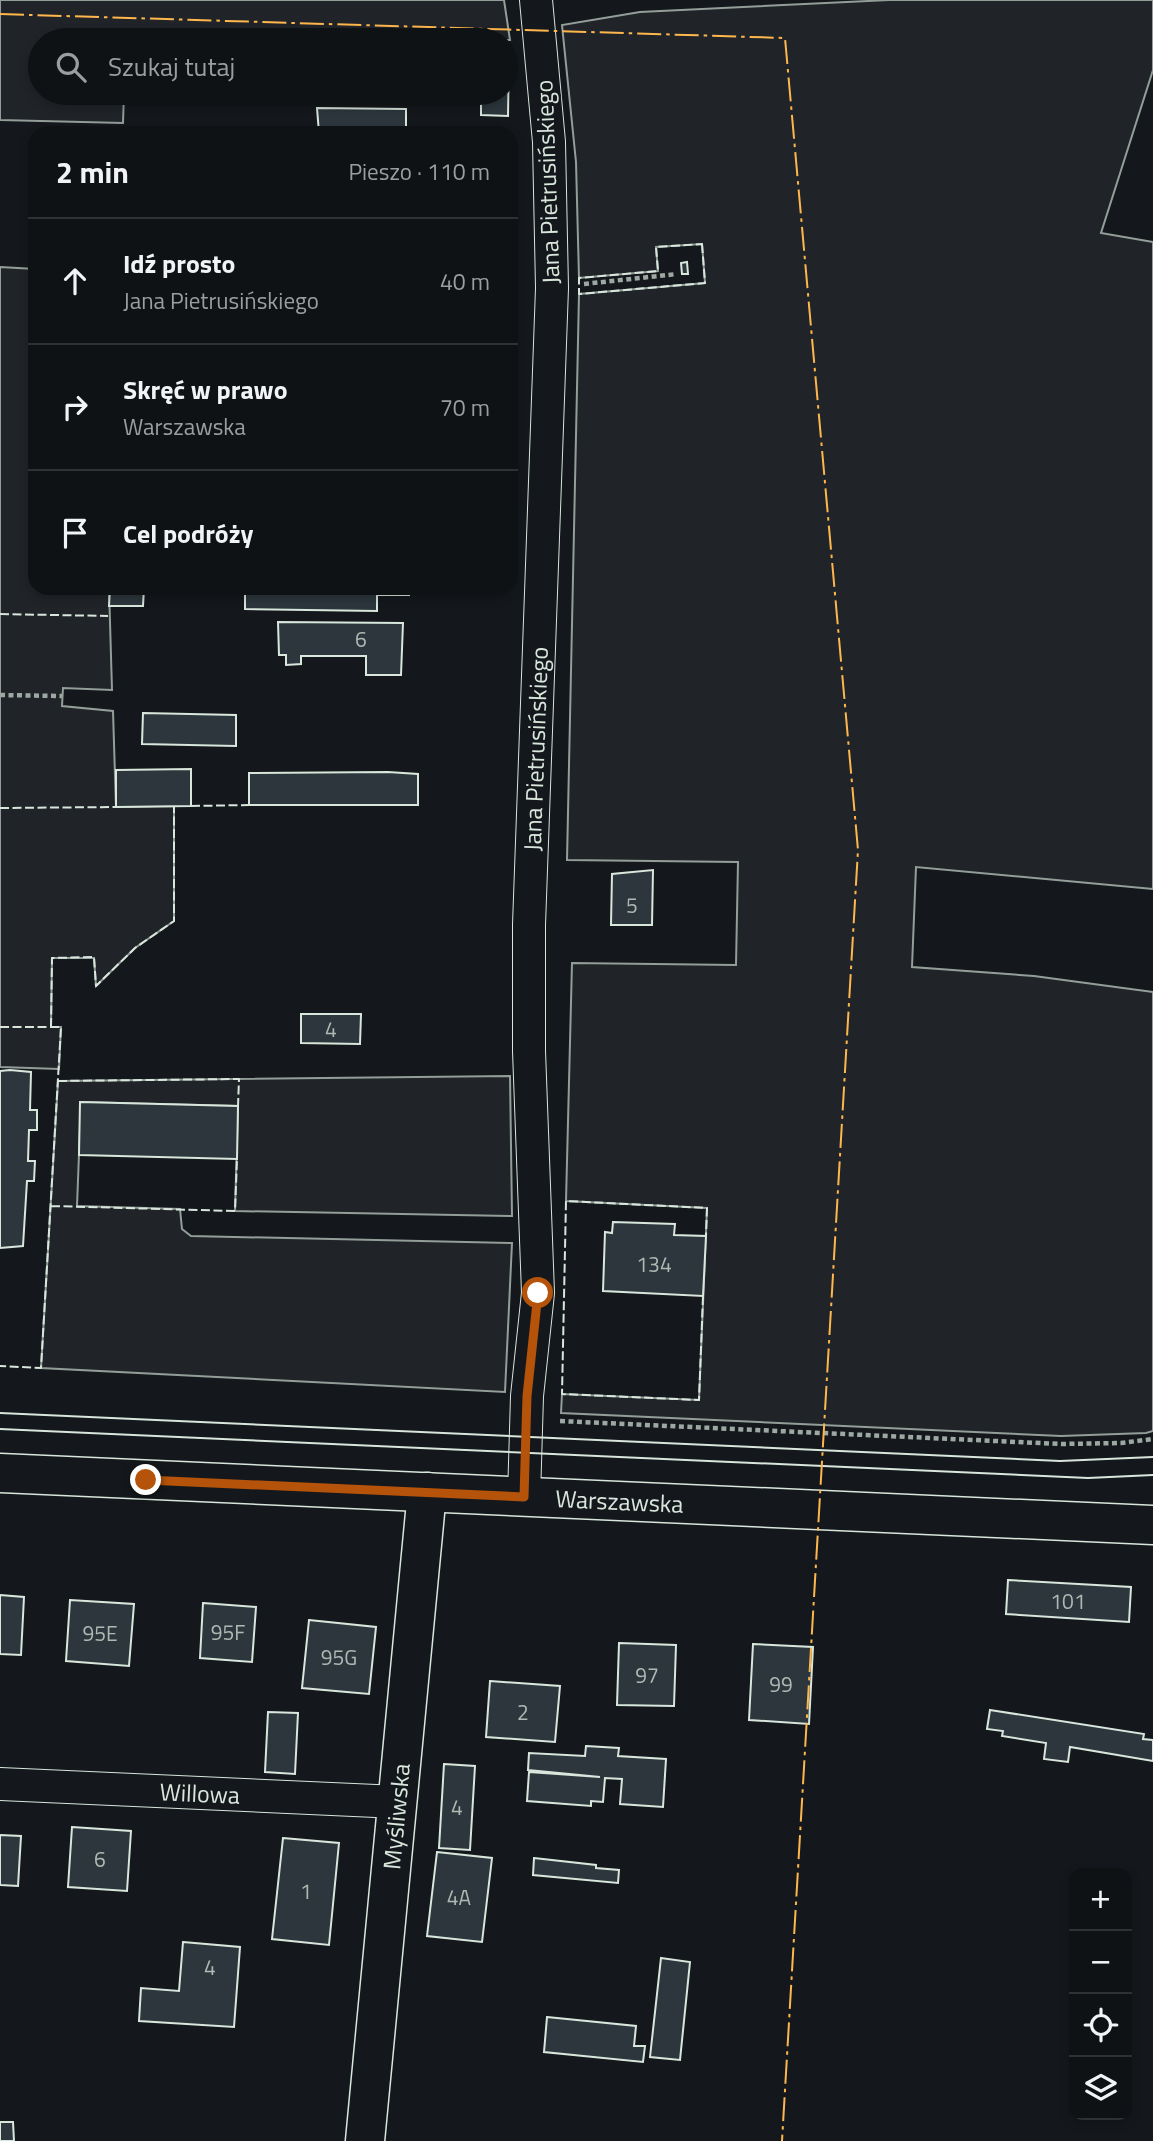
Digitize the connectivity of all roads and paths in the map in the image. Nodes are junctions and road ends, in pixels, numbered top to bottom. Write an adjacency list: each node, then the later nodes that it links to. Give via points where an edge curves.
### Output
1 (536, 0): 6 (street, Jana Pietrusińskiego, via 549,142 552,288 529,925 538,1293)
2 (677, 274): 3 (path)
3 (579, 285)
4 (0, 695): 5 (path)
5 (62, 696)
6 (527, 1422): 7 (path, via 1061,1444); 10 (street, Jana Pietrusińskiego)
7 (1153, 1439)
8 (0, 1473): 9 (main road, Warszawska)
9 (427, 1492): 10 (main road, Warszawska); 13 (main road, Myśliwska)
10 (524, 1497): 11 (main road, Warszawska)
11 (1153, 1525)
12 (0, 1784): 13 (street, Willowa)
13 (398, 1802): 14 (main road, Myśliwska)
14 (365, 2141)

